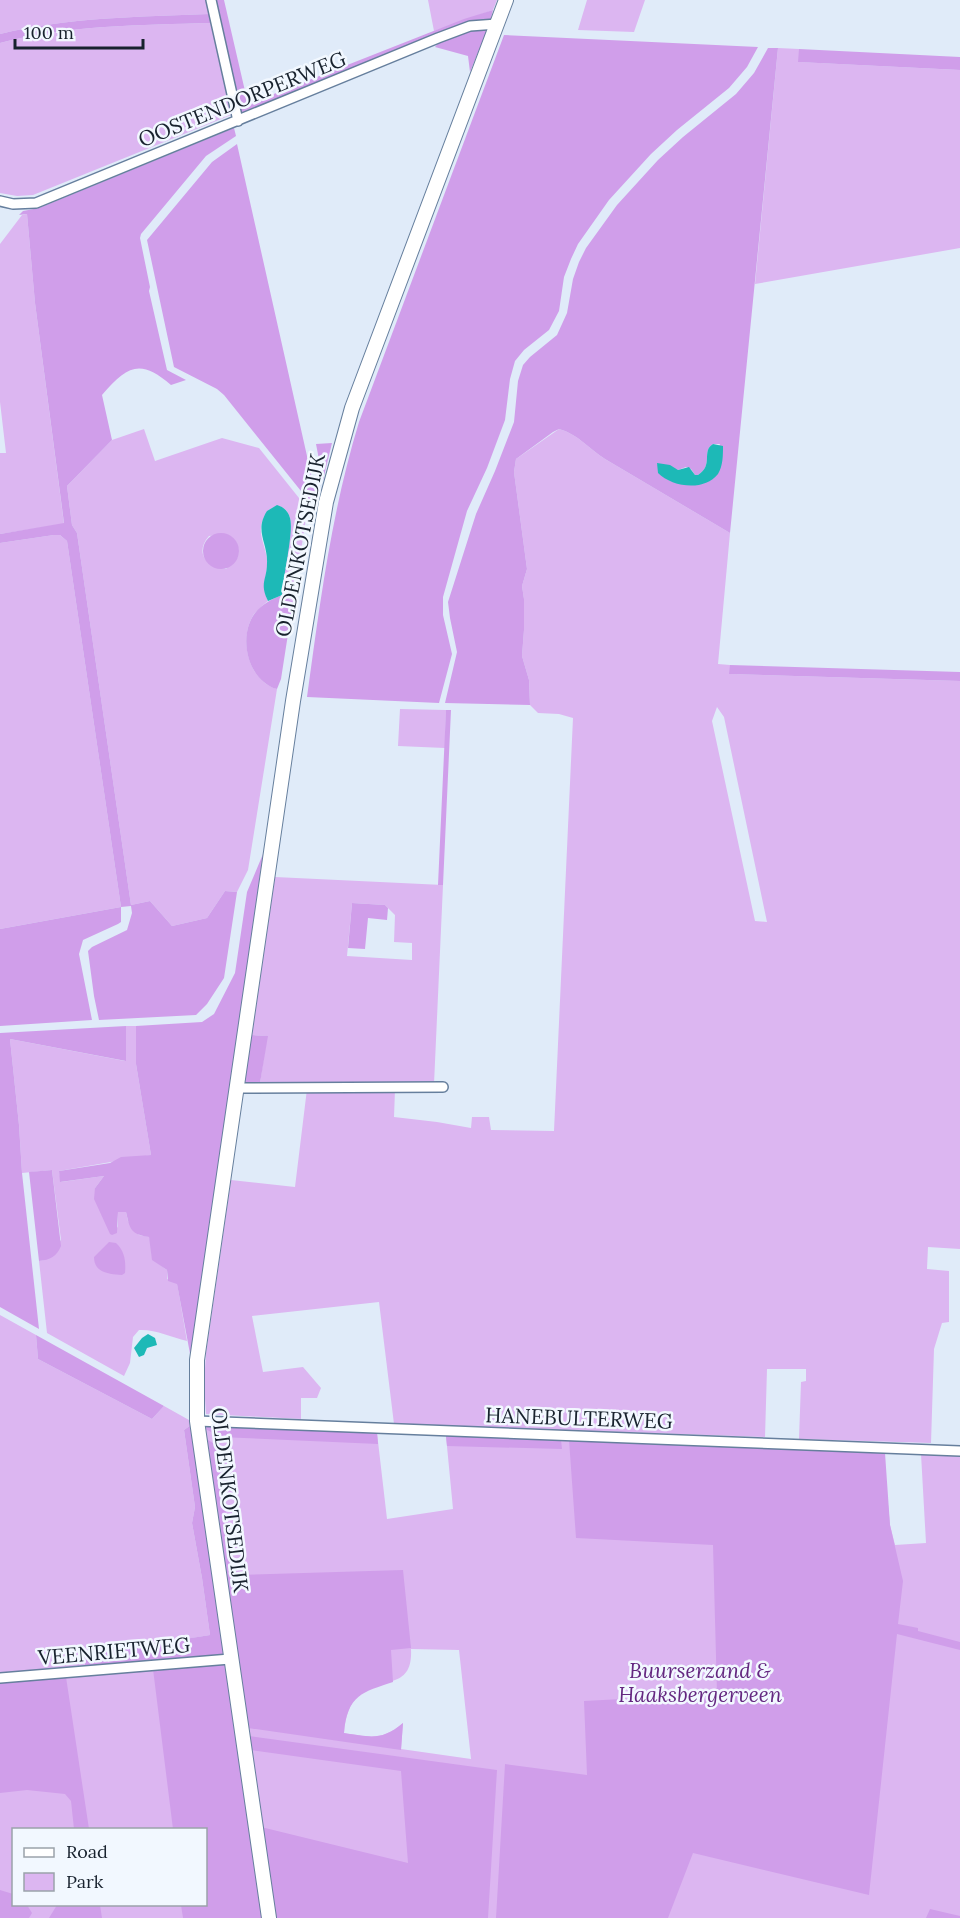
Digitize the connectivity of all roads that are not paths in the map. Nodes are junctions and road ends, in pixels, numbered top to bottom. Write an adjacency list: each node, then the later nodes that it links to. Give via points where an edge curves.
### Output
1 (211, 0): 4 (street)
2 (506, 0): 3 (street, OLDENKOTSEDIJK)
3 (497, 24): 4 (street, OOSTENDORPERWEG, via 470,26); 7 (street, OLDENKOTSEDIJK, via 352,408 326,502)
4 (238, 121): 5 (street, OOSTENDORPERWEG, via 36,202)
5 (0, 201)
6 (443, 1087): 7 (street)
7 (237, 1088): 8 (street, OLDENKOTSEDIJK, via 197,1360)
8 (197, 1420): 9 (street, HANEBULTERWEG); 10 (street, OLDENKOTSEDIJK)
9 (960, 1451)
10 (231, 1659): 11 (street, VEENRIETWEG); 12 (street, OLDENKOTSEDIJK)
11 (0, 1678)
12 (269, 1918)

